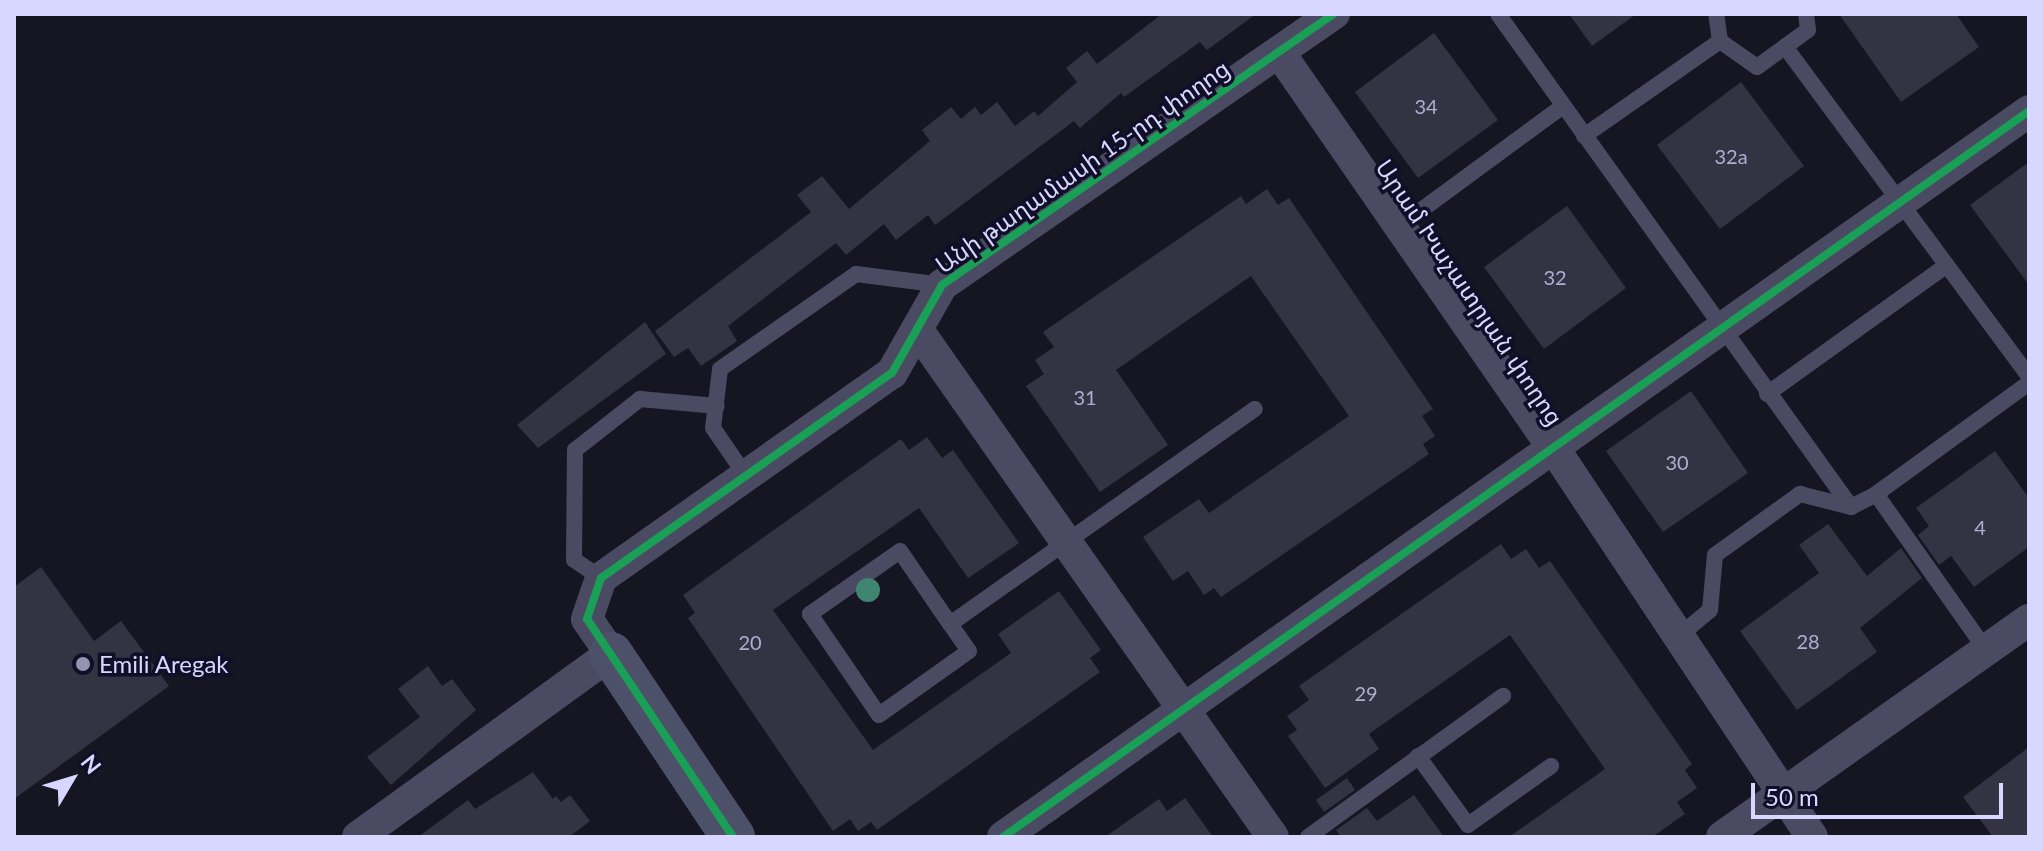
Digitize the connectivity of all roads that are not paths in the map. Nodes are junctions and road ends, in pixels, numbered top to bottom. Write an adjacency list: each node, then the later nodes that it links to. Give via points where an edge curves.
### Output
1 (1334, 14): 7 (street, Անի թաղամասի 15-րդ փողոց)
2 (1498, 14): 8 (lane)
3 (1716, 14): 5 (lane)
4 (1806, 14): 6 (lane, via 1808,30)
5 (1720, 41): 6 (lane, via 1757,67); 10 (lane)
6 (1786, 48): 11 (lane)
7 (1279, 52): 12 (street, Արամ Խաչատրյան փողոց); 14 (street, Անի թաղամասի 15-րդ փողոց)
8 (1563, 106): 10 (lane); 12 (lane)
9 (2029, 111): 11 (street)
10 (1584, 136): 16 (lane)
11 (1900, 202): 13 (lane); 16 (street)
12 (1401, 225): 22 (street, Արամ Խաչատրյան փողոց)
13 (1947, 265): 17 (lane); 19 (lane)
14 (942, 285): 15 (street, Անի թաղամասի 15-րդ փողոց); 20 (lane, via 856,274 720,369)
15 (917, 329): 23 (street, Անի թաղամասի 15-րդ փողոց, via 892,373); 26 (street)
16 (1720, 329): 19 (lane); 22 (street)
17 (2029, 376)
18 (2029, 383): 24 (lane)
19 (1767, 394): 25 (lane)
20 (717, 406): 23 (lane, via 713,428); 27 (lane, via 640,399 575,450 574,560)
21 (1255, 409): 26 (lane)
22 (1553, 447): 30 (street, Արամ Խաչատրյան փողոց); 34 (street)
23 (746, 476): 27 (street, Անի թաղամասի 15-րդ փողոց)
24 (1876, 494): 25 (lane); 31 (lane)
25 (1851, 507): 30 (lane, via 1800,494 1715,555 1710,610)
26 (1067, 543): 29 (lane); 34 (street)
27 (601, 578): 32 (street, via 587,619)
28 (2029, 620): 31 (street)
29 (950, 624): 29 (lane, via 969,651 879,715 810,614 900,551)
30 (1679, 636): 37 (street, Արամ Խաչատրյան փողոց)
31 (1986, 650): 37 (street)
32 (611, 654): 38 (street); 39 (street)
33 (1503, 696): 35 (lane)
34 (1184, 710): 40 (street); 41 (street)
35 (1418, 756): 36 (lane, via 1468,825); 42 (lane)
36 (1551, 766)
37 (1783, 794): 43 (street); 44 (street, Արամ Խաչատրյան փողոց)
38 (358, 837)
39 (733, 837)
40 (1003, 837)
41 (1273, 837)
42 (1308, 837)
43 (1722, 837)
44 (1812, 837)

